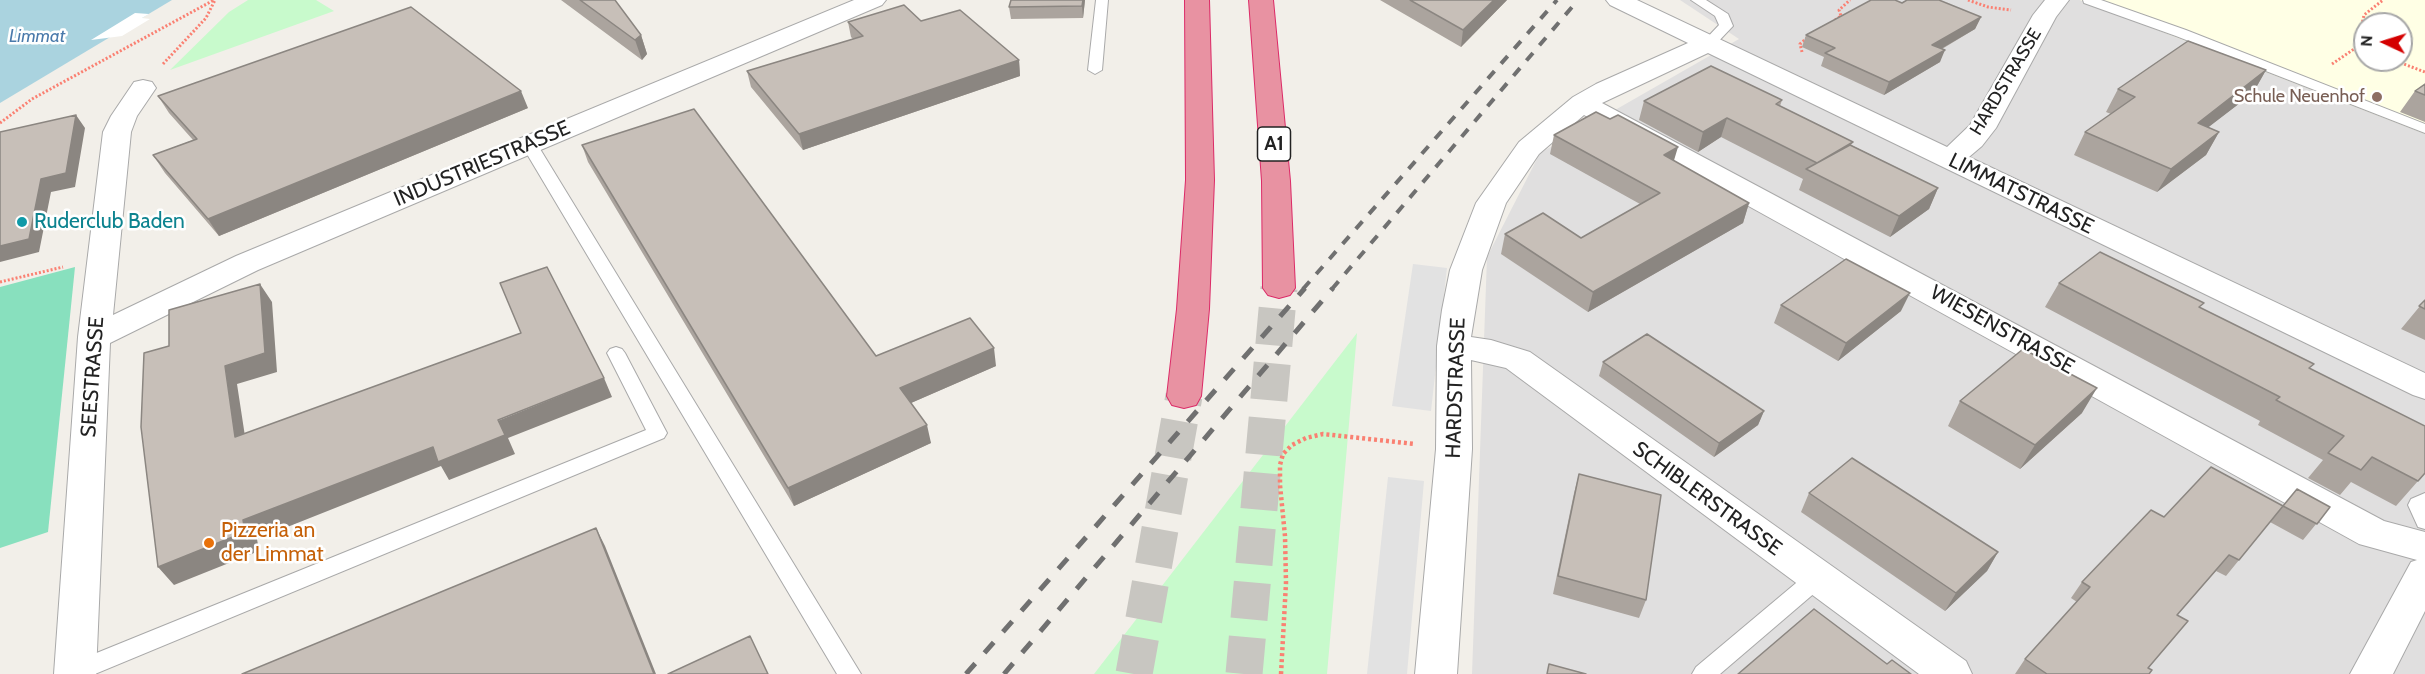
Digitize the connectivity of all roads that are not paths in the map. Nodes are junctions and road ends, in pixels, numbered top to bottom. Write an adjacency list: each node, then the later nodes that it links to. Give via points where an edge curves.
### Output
1 (874, 0): 14 (street, INDUSTRIESTRASSE)
2 (1102, 0): 10 (lane)
3 (1197, 0): 21 (highway, via 1199,201)
4 (1261, 0): 16 (highway, A1, via 1276,181)
5 (1618, 0): 9 (street, LIMMATSTRASSE)
6 (1697, 0): 9 (lane, via 1721,14 1725,26)
7 (2089, 0): 13 (lane)
8 (2051, 8): 15 (street, HARDSTRASSE, via 1982,128)
9 (1709, 44): 12 (street, HARDSTRASSE); 15 (street, LIMMATSTRASSE)
10 (1095, 70)
11 (143, 88): 17 (street, SEESTRASSE, via 117,132)
12 (1582, 104): 18 (street, HARDSTRASSE, via 1529,148 1491,202 1466,270); 24 (street, WIESENSTRASSE, via 2373,533)
13 (2425, 129)
14 (529, 144): 17 (street, INDUSTRIESTRASSE, via 247,263); 28 (lane)
15 (1949, 159): 20 (street, LIMMATSTRASSE)
16 (1279, 288)
17 (94, 337): 27 (street, SEESTRASSE)
18 (1454, 346): 26 (street, SCHIBLERSTRASSE, via 1491,351 1518,360); 29 (street, HARDSTRASSE, via 1454,449)
19 (616, 353): 27 (lane, via 657,432)
20 (2425, 387)
21 (1184, 396)
22 (2425, 501): 23 (lane, via 2418,505)
23 (2425, 521)
24 (2425, 547)
25 (2425, 573): 32 (street)
26 (1816, 579): 30 (lane); 31 (street, SCHIBLERSTRASSE)
27 (75, 673)
28 (849, 674)
29 (1436, 674)
30 (1704, 674)
31 (1951, 674)
32 (2371, 674)

